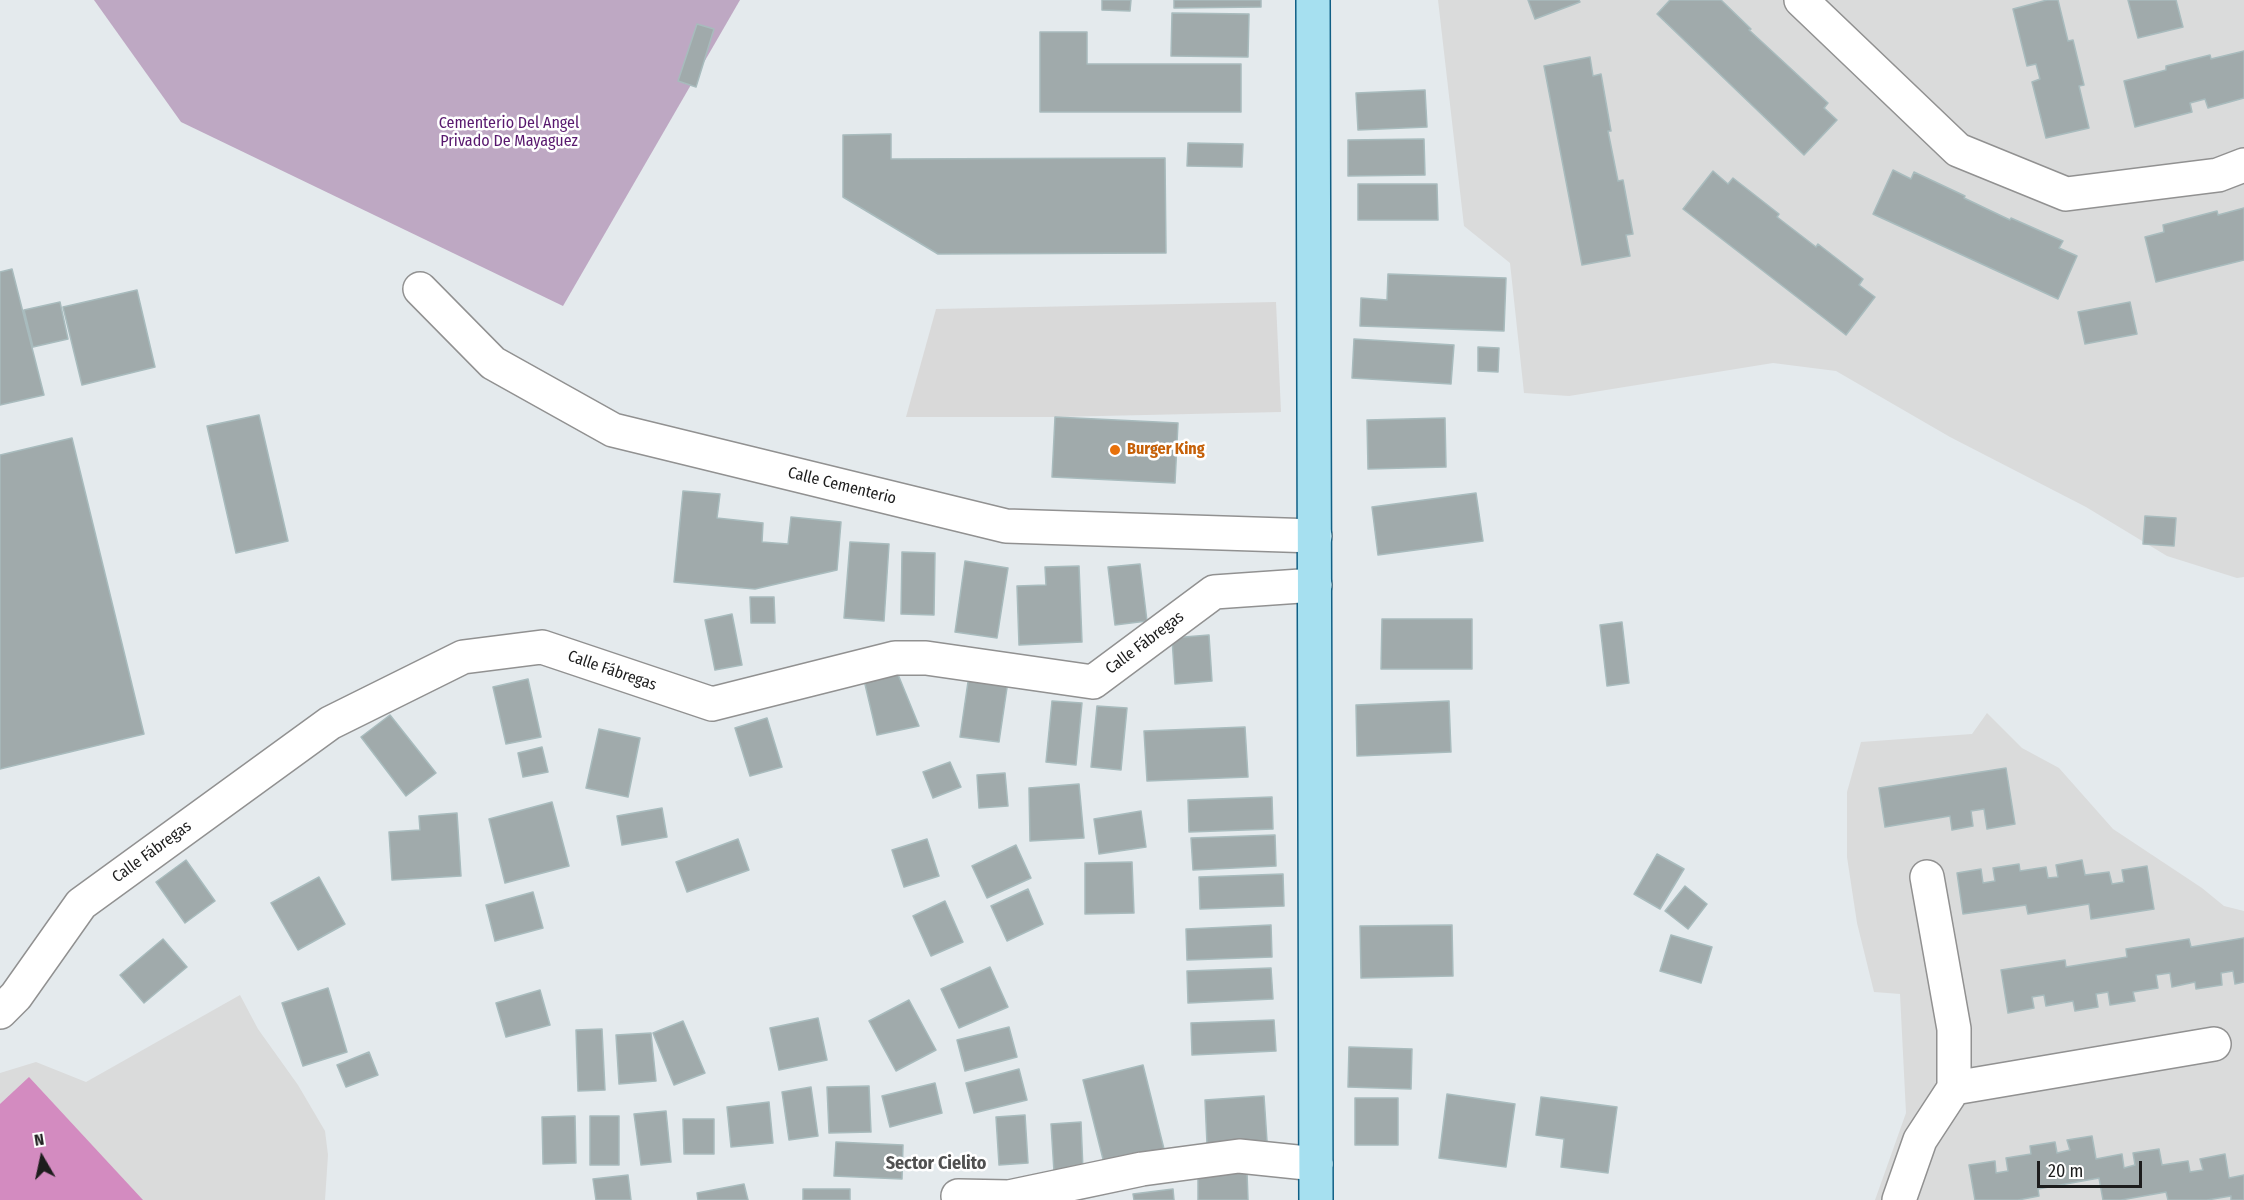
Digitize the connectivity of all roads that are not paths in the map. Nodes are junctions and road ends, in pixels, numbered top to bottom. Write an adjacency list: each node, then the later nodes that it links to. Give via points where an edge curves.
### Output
1 (1313, 0): 5 (main road)
2 (1801, 0): 3 (street, via 1958,150 2066,194 2218,175)
3 (2244, 165)
4 (420, 289): 5 (street, Calle Cementerio, via 493,363 613,430 1006,526)
5 (1315, 536): 6 (main road)
6 (1315, 585): 8 (street, Calle Fábregas, via 1214,592 1093,682 926,658 895,658 712,704 542,647 463,657 330,723 81,904 16,996); 11 (main road)
7 (1927, 877): 10 (street, via 1954,1029)
8 (0, 1012)
9 (2214, 1044): 10 (street)
10 (1954, 1088): 15 (street, via 1920,1140)
11 (1316, 1164): 13 (street, via 1239,1156 1142,1168); 14 (main road)
12 (958, 1196): 13 (street)
13 (1007, 1198)
14 (1316, 1200)
15 (1899, 1200)

